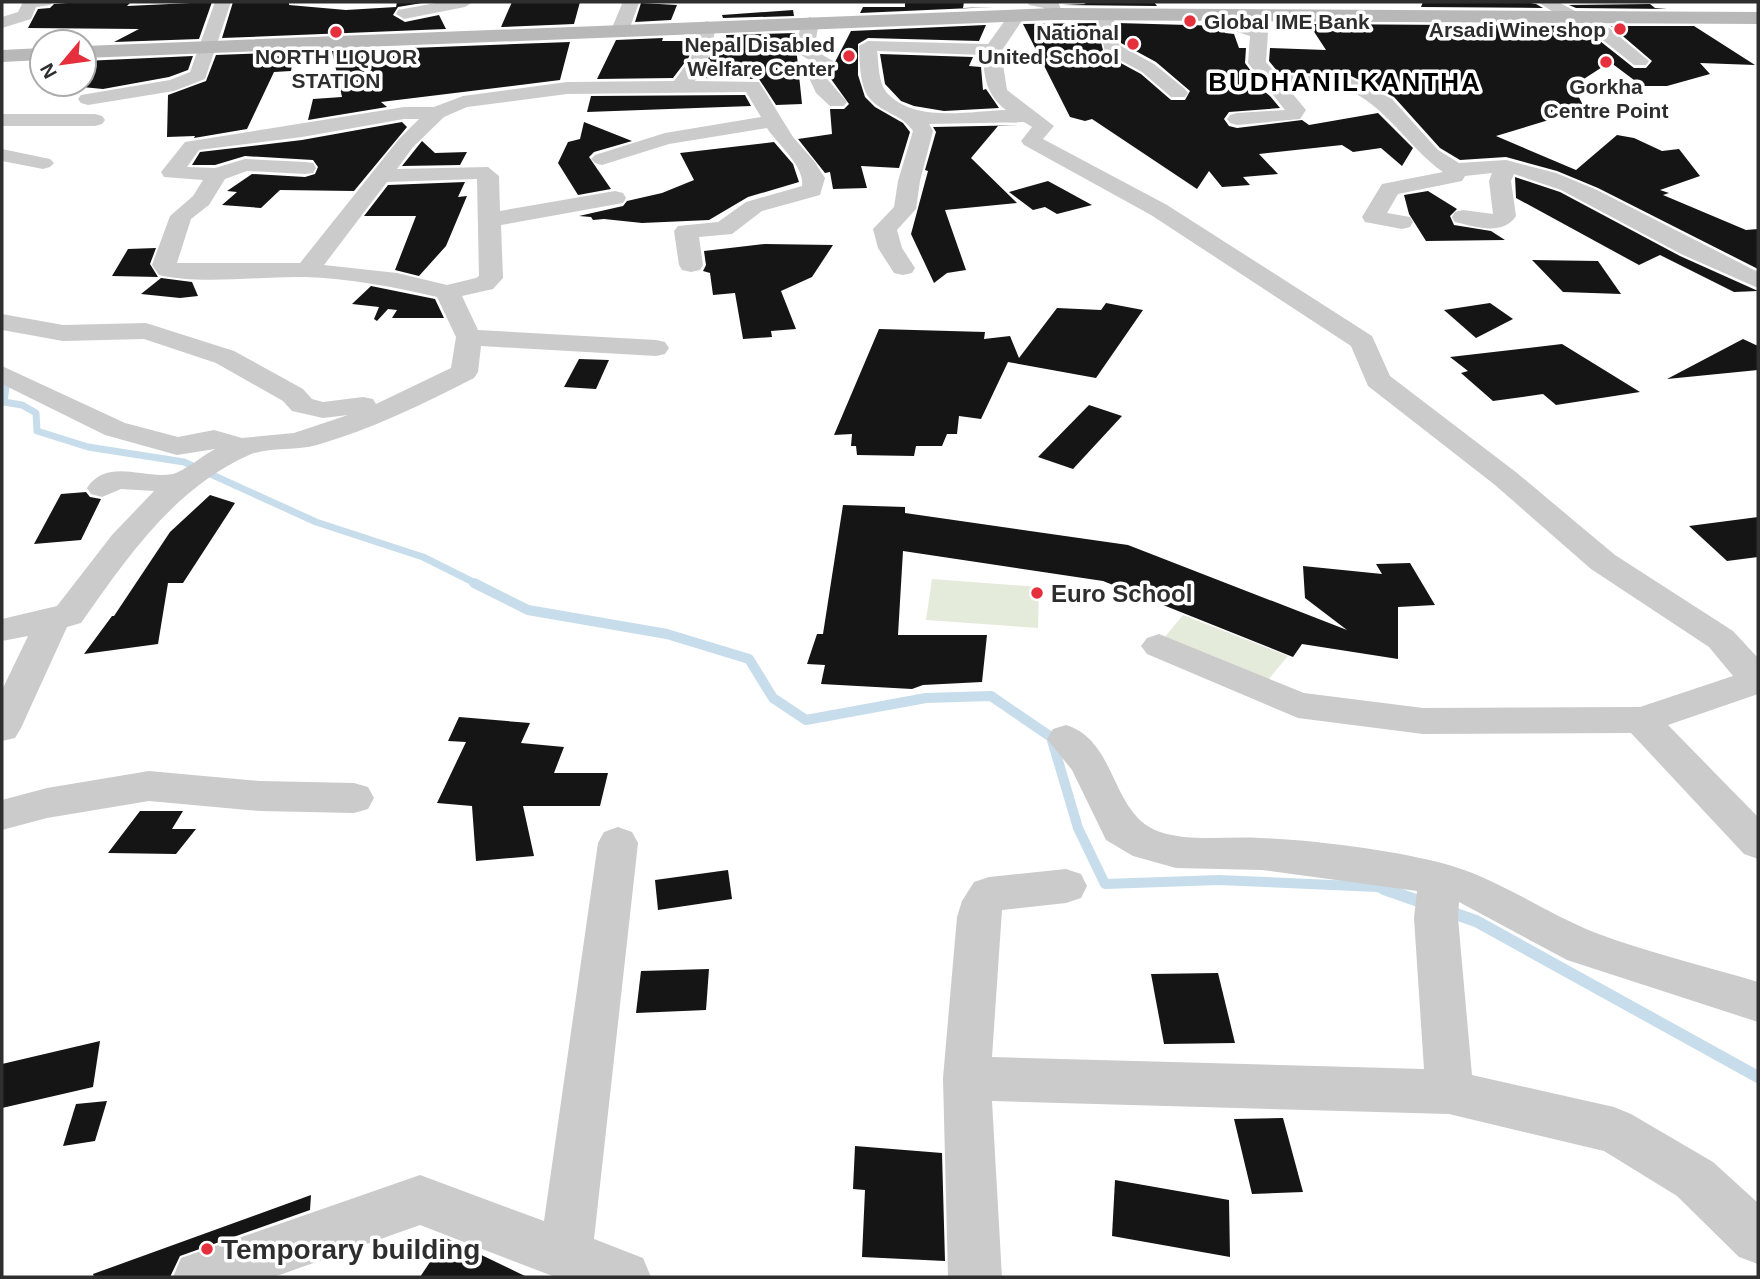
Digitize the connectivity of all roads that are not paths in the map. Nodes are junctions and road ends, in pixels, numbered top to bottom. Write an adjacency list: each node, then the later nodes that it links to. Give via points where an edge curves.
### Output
1 (44, 2): 15 (street, via 30,3 25,15)
2 (223, 2): 18 (street)
3 (465, 2): 7 (street)
4 (629, 2): 17 (street)
5 (1035, 2): 8 (street, via 1051,4)
6 (1546, 2): 12 (street)
7 (404, 14)
8 (1055, 14): 9 (main road); 11 (main road)
9 (1105, 14): 10 (main road); 26 (street, via 1111,48 1148,68)
10 (1228, 14): 12 (main road); 24 (street, via 1237,26 1259,33 1257,62)
11 (1017, 16): 14 (main road); 20 (street)
12 (1579, 17): 13 (main road); 23 (street)
13 (1758, 18)
14 (810, 22): 16 (main road); 28 (street, via 805,52 824,61 818,73 820,87)
15 (2, 23)
16 (707, 26): 17 (main road); 25 (street, via 702,57)
17 (620, 30): 18 (main road)
18 (206, 46): 19 (main road); 27 (street, via 198,75 190,80)
19 (98, 51)
20 (992, 52): 29 (street, via 998,91); 31 (street, via 982,48 868,46 871,77 879,97)
21 (28, 55): 22 (main road)
22 (2, 56)
23 (1640, 61)
24 (1272, 81): 32 (street, via 1296,110 1293,115); 41 (street, via 1341,81 1385,103 1431,154)
25 (681, 85): 30 (street, via 567,88 463,102); 35 (street, via 752,86)
26 (1178, 93)
27 (88, 99)
28 (837, 102)
29 (1030, 116): 31 (street); 63 (street, via 1044,125 1031,141 1159,210 1363,342 1378,380 1506,479 1603,562)
30 (433, 117): 42 (street, via 404,113 197,144 172,172); 43 (street)
31 (915, 118): 49 (street, via 923,131 905,209 885,229)
32 (1237, 119)
33 (2, 120): 34 (street)
34 (95, 120)
35 (773, 121): 37 (street, via 707,129 638,145); 48 (street, via 807,165 814,178 812,190 766,200 744,210 724,229 686,231)
36 (2, 155): 38 (street)
37 (602, 159)
38 (43, 163)
39 (1506, 166): 41 (street); 45 (street, via 1500,181 1505,216 1500,222); 51 (street, via 1532,170 1615,206)
40 (304, 168): 42 (street, via 245,165)
41 (1455, 170): 47 (street, via 1454,176 1390,189 1373,217)
42 (217, 175): 50 (street, via 201,200 176,224 164,265 168,270)
43 (381, 176): 46 (street, via 486,173); 50 (street)
44 (615, 198): 46 (street)
45 (1463, 217)
46 (488, 220): 52 (street, via 491,278 484,284)
47 (1402, 222)
48 (691, 265)
49 (903, 268)
50 (307, 270): 52 (street, via 397,280)
51 (1758, 282)
52 (446, 292): 54 (street)
53 (2, 322): 57 (street, via 63,332 146,331 225,357 293,395 302,405 323,410)
54 (468, 348): 55 (street, via 565,343); 57 (street, via 464,372)
55 (656, 348)
56 (2, 374): 58 (street, via 115,429 177,446 214,439)
57 (412, 400): 58 (street, via 300,440)
58 (228, 455): 59 (street)
59 (182, 481): 60 (street, via 115,480); 61 (street, via 134,527 69,615)
60 (102, 488)
61 (53, 619): 62 (street); 68 (street)
62 (2, 630)
63 (1721, 639): 65 (street, via 1741,647); 66 (street)
64 (1159, 646): 67 (street, via 1298,705 1423,721)
65 (1758, 646)
66 (1758, 681): 67 (street)
67 (1641, 720): 73 (street)
68 (2, 728)
69 (1066, 739): 75 (street, via 1087,762 1120,829 1147,845 1176,852 1275,855 1402,871)
70 (354, 798): 71 (street, via 149,786)
71 (2, 815)
72 (618, 843): 80 (street)
73 (1758, 843)
74 (1066, 886): 77 (street, via 989,894 983,901)
75 (1438, 893): 76 (street, via 1467,887 1583,947); 78 (street)
76 (1758, 1002)
77 (967, 1078): 78 (street); 83 (street)
78 (1449, 1092): 79 (street, via 1614,1129 1695,1179)
79 (1758, 1238)
80 (566, 1254): 81 (street, via 420,1200); 82 (street)
81 (200, 1277)
82 (624, 1277)
83 (975, 1277)

